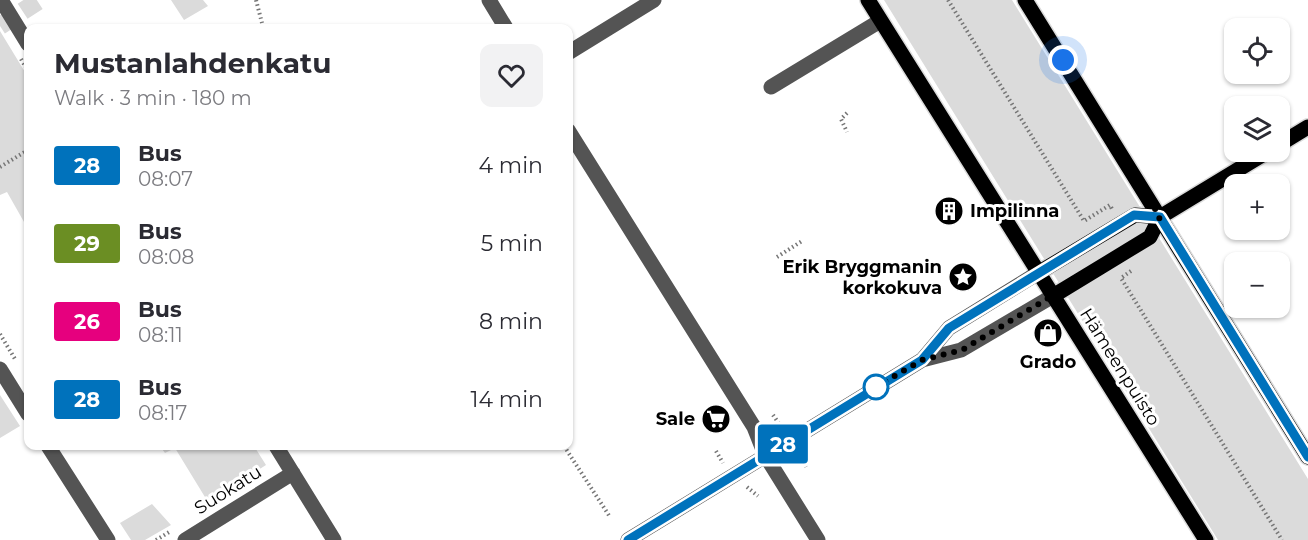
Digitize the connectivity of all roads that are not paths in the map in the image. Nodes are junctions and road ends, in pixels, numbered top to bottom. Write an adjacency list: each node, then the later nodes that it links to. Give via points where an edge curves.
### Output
1 (1, 0): 8 (street)
2 (489, 0): 7 (street)
3 (654, 0): 9 (street)
4 (868, 0): 6 (main road, Hämeenpuisto)
5 (1025, 0): 15 (main road)
6 (880, 21): 10 (street); 16 (main road, Hämeenpuisto)
7 (504, 24)
8 (24, 37)
9 (573, 50)
10 (771, 87)
11 (1308, 127): 13 (main road)
12 (573, 138): 23 (street, via 754,427)
13 (1290, 138)
14 (1251, 162): 15 (main road)
15 (1160, 217): 16 (main road, via 1134,215); 17 (main road, via 1150,237); 24 (main road)
16 (1038, 273): 17 (main road, Hämeenpuisto); 18 (street, via 949,328)
17 (1053, 296): 18 (street, via 962,350); 31 (main road, Hämeenpuisto)
18 (922, 360): 23 (street)
19 (0, 369): 20 (street)
20 (24, 408)
21 (51, 450): 26 (street)
22 (280, 450): 25 (street)
23 (765, 455): 29 (street); 30 (street)
24 (1308, 457)
25 (293, 474): 27 (street, Suokatu); 28 (street)
26 (108, 540)
27 (185, 540)
28 (334, 540)
29 (628, 540)
30 (818, 540)
31 (1206, 540)

